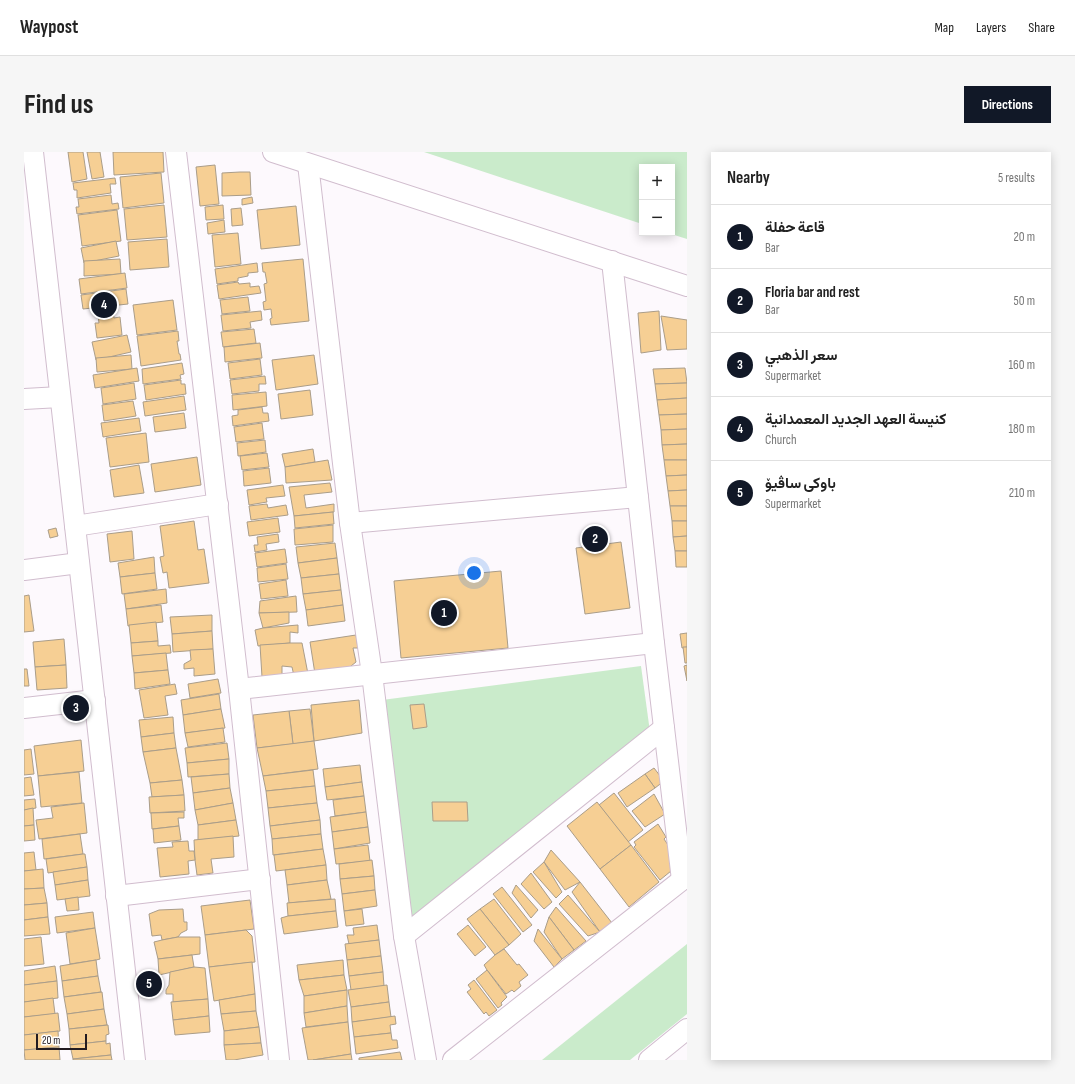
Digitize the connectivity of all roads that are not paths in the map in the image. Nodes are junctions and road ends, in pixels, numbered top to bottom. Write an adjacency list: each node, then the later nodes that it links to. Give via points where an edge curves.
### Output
1 (33, 152): 7 (street)
2 (176, 152): 10 (street)
3 (273, 152): 4 (street)
4 (308, 164): 5 (street); 11 (street)
5 (612, 261): 6 (street); 9 (street)
6 (687, 286)
7 (60, 397): 8 (street); 12 (street)
8 (24, 399)
9 (638, 497): 11 (street); 15 (street)
10 (218, 504): 12 (street); 17 (street)
11 (350, 523): 16 (street)
12 (75, 526): 13 (street)
13 (79, 563): 14 (street); 18 (street)
14 (24, 570)
15 (654, 643): 16 (street); 20 (street)
16 (372, 674): 17 (street); 24 (street)
17 (239, 689): 22 (street)
18 (94, 700): 19 (street); 23 (street)
19 (24, 708)
20 (664, 728): 21 (street); 24 (street)
21 (684, 878): 29 (street)
22 (260, 879): 23 (street); 27 (street)
23 (116, 896): 26 (street)
24 (404, 936): 28 (street)
25 (687, 1029): 30 (street)
26 (135, 1060)
27 (279, 1060)
28 (426, 1060)
29 (453, 1060)
30 (649, 1060)

